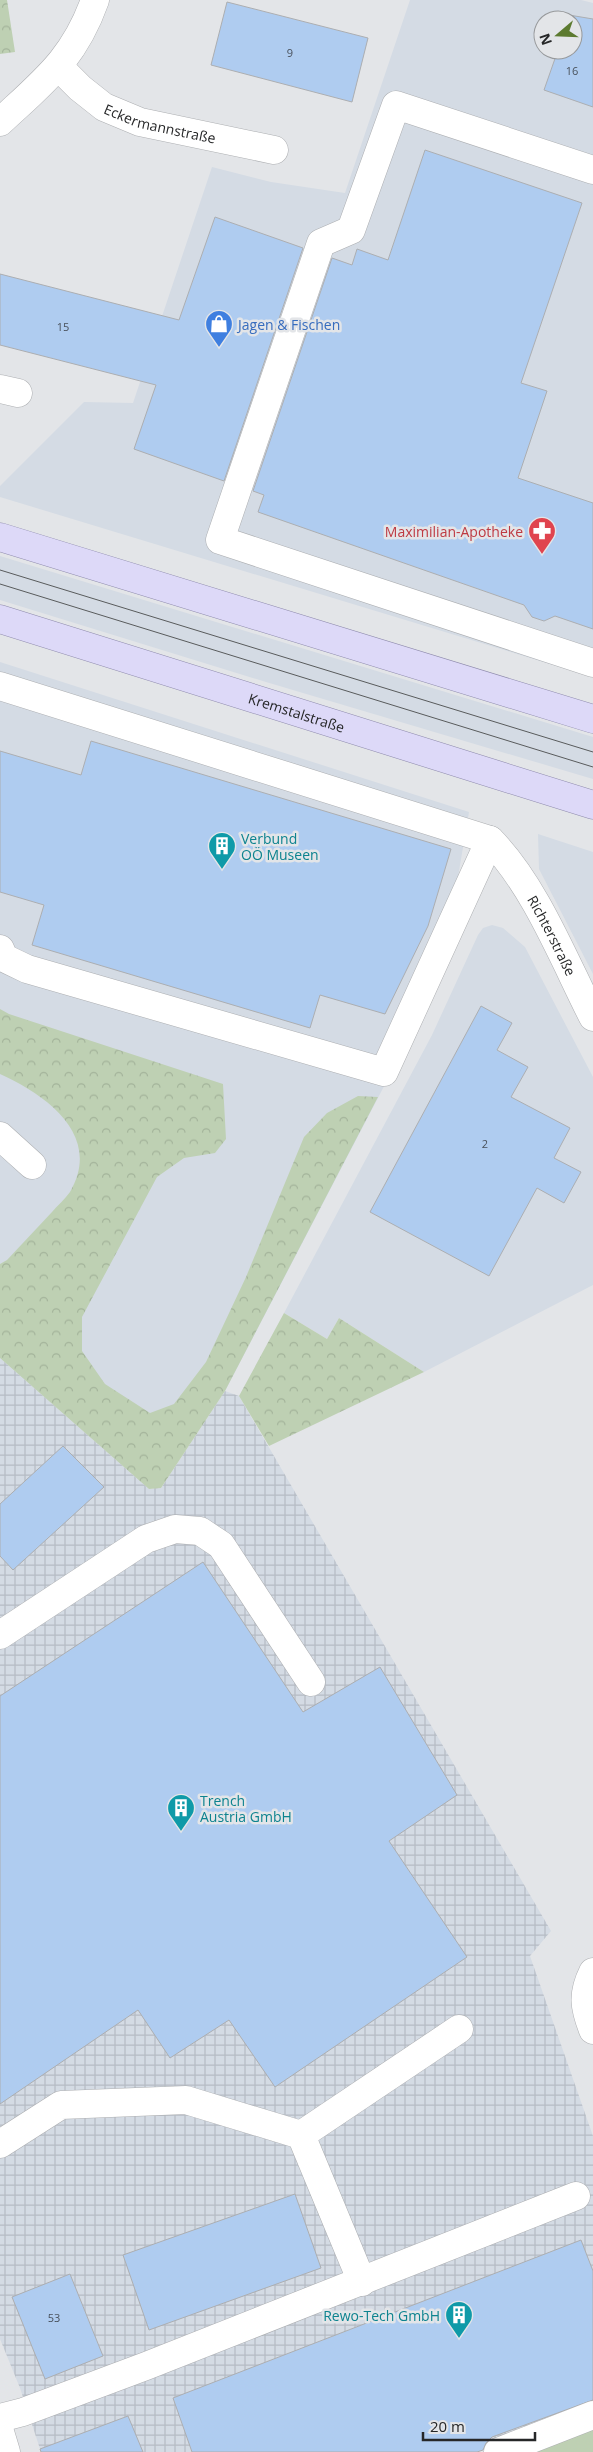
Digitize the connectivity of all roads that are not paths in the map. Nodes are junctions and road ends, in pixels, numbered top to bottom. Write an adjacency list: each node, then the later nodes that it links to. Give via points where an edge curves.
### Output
1 (95, 0): 2 (street, via 76,44)
2 (59, 67): 3 (street); 4 (street, Eckermannstraße, via 104,107 140,122)
3 (0, 122)
4 (274, 150)
5 (593, 170): 8 (street, via 396,105 351,230 321,243 220,540)
6 (0, 537): 10 (main road)
7 (0, 619): 11 (main road, Kremstalstraße)
8 (593, 663)
9 (0, 686): 12 (street)
10 (592, 716)
11 (593, 805)
12 (498, 848): 13 (street, via 384,1072 26,969 4,958); 14 (street, Richterstraße, via 540,913)
13 (0, 949)
14 (593, 1017)
15 (0, 1136): 16 (street)
16 (32, 1165)
17 (0, 1635): 18 (street, via 146,1539 175,1529 200,1531 221,1545)
18 (311, 1682)
19 (593, 1972): 21 (street, via 584,1988 587,2014)
20 (458, 2029): 22 (street)
21 (593, 2030)
22 (301, 2135): 23 (street, via 186,2100 61,2105); 25 (street)
23 (0, 2144)
24 (576, 2196): 25 (street)
25 (362, 2282): 27 (street, via 146,2366)
26 (593, 2415): 30 (street)
27 (0, 2418)
28 (0, 2432): 29 (street)
29 (6, 2452)
30 (498, 2452)

